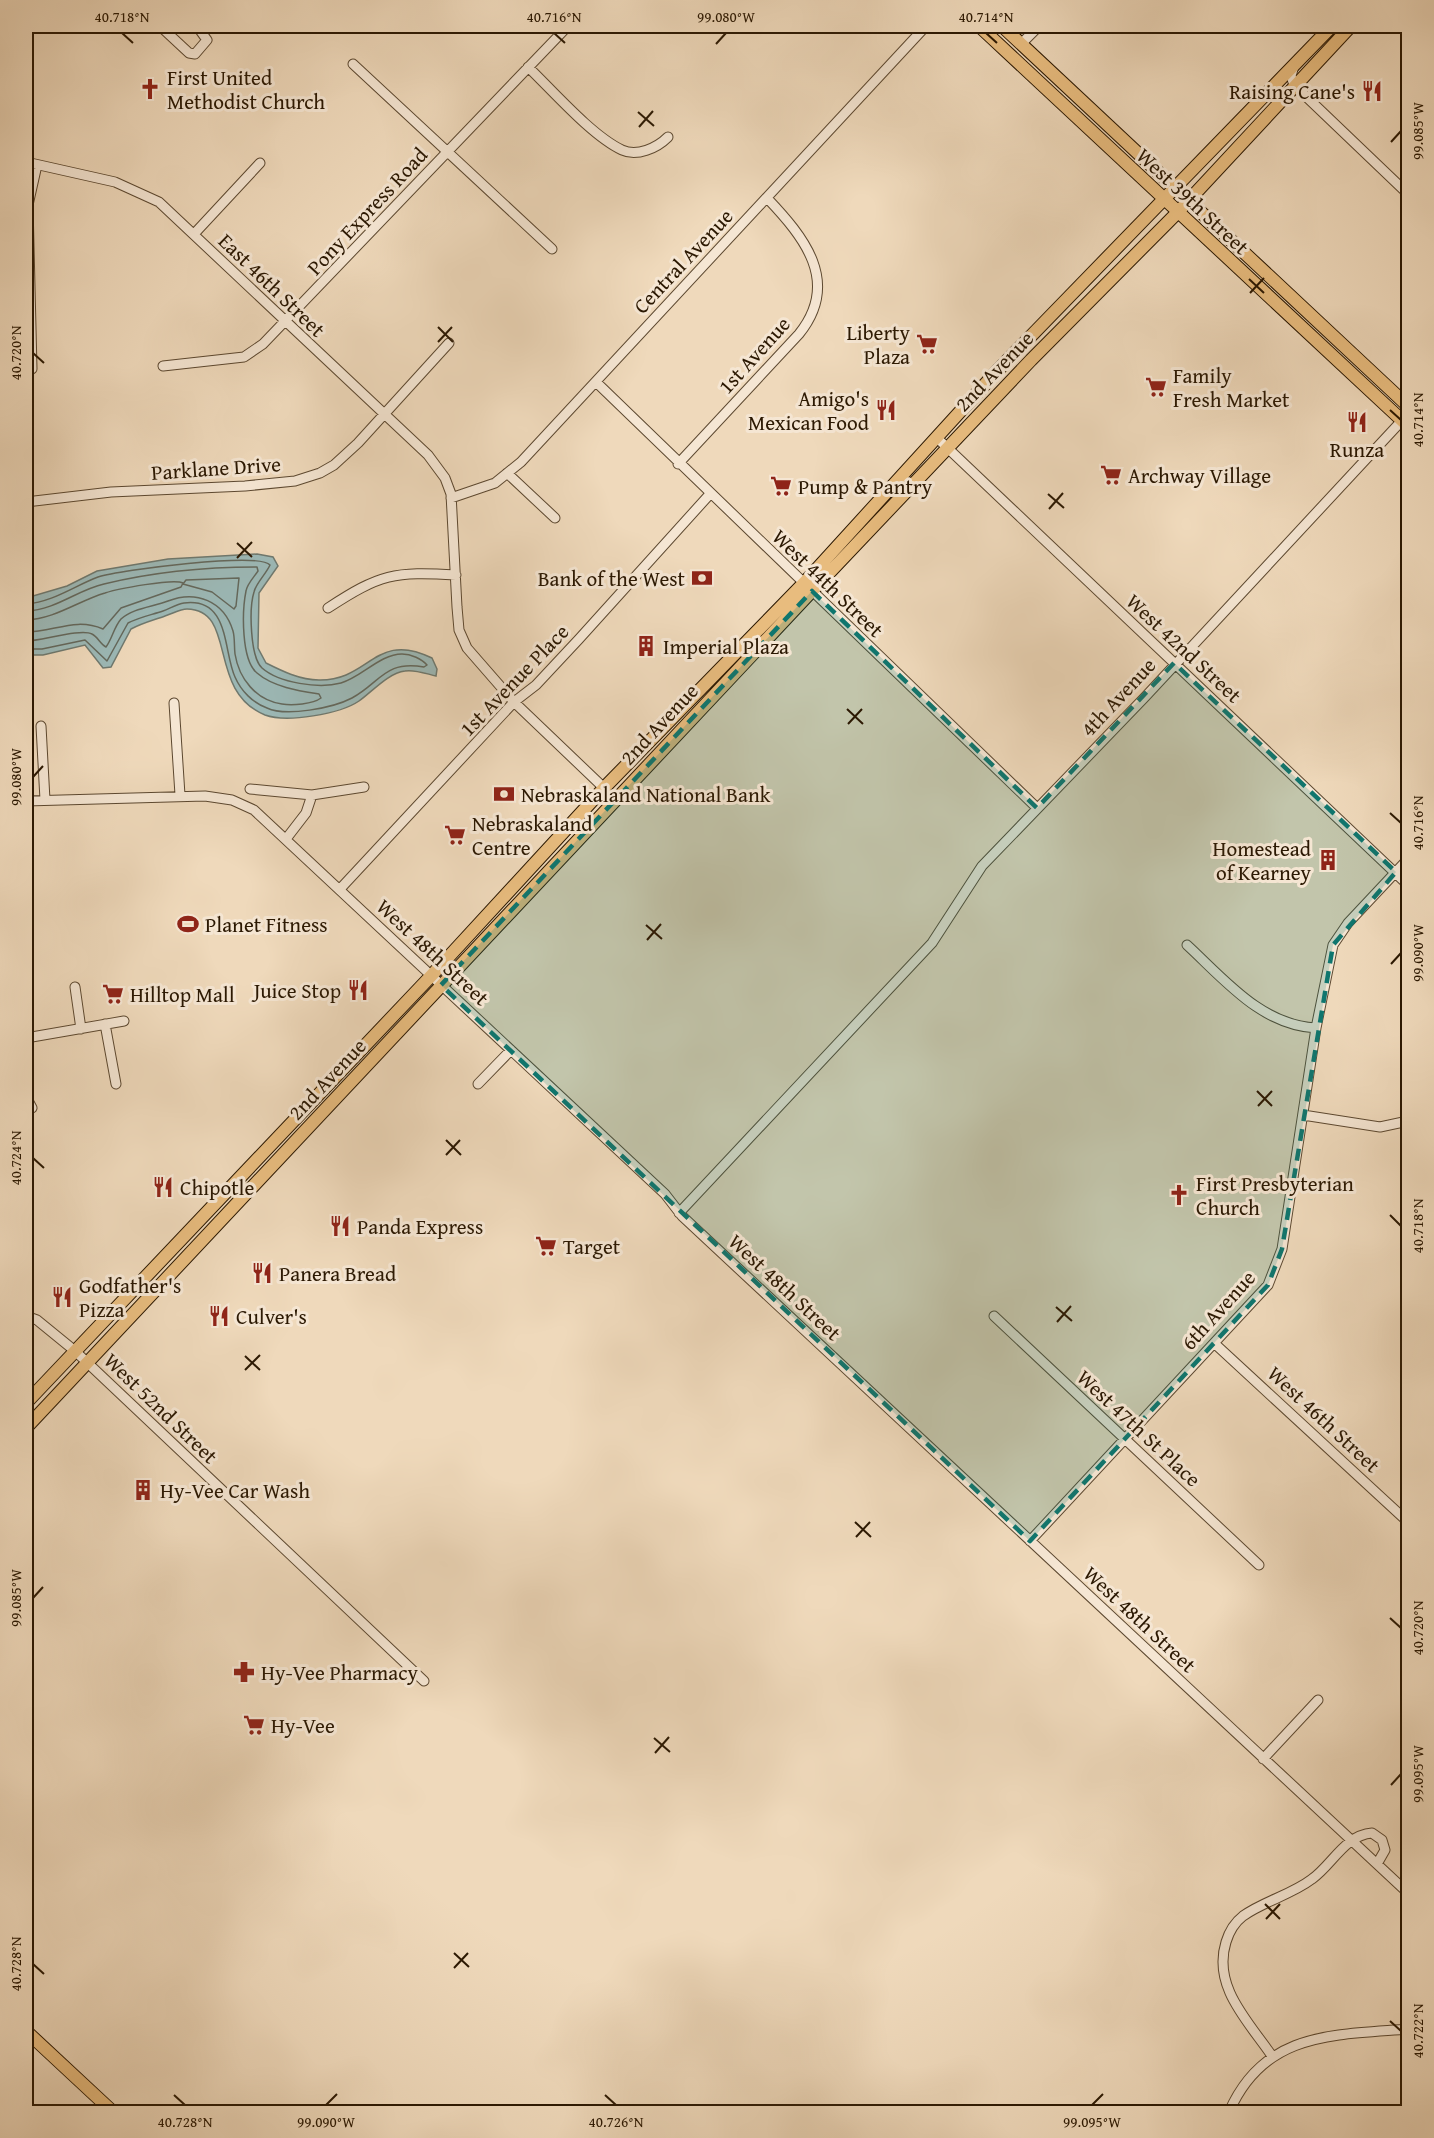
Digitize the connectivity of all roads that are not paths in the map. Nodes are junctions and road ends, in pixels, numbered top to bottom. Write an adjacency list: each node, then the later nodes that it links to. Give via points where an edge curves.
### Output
1 (160, 26): 2 (street, via 195,54 207,40)
2 (197, 26)
3 (568, 26): 13 (street, Pony Express Road)
4 (926, 26): 24 (street, Central Avenue)
5 (979, 26): 25 (main road, West 39th Street)
6 (1002, 26): 10 (main road, West 39th Street)
7 (1039, 26): 10 (street)
8 (1332, 26): 12 (main road, 2nd Avenue)
9 (1351, 26): 14 (main road, 2nd Avenue)
10 (1021, 44): 22 (main road, West 39th Street)
11 (353, 64): 16 (street)
12 (1294, 65): 14 (street); 22 (main road, 2nd Avenue)
13 (528, 67): 15 (street, via 598,134 623,151 641,152 659,146); 16 (street, Pony Express Road)
14 (1294, 86): 21 (street); 26 (main road, 2nd Avenue)
15 (668, 137)
16 (448, 151): 29 (street); 30 (street, Pony Express Road)
17 (26, 162): 19 (street, East 46th Street)
18 (260, 163): 28 (street)
19 (37, 165): 28 (street, East 46th Street, via 115,182 141,192 159,202); 33 (street, via 28,205)
20 (1408, 178): 21 (street)
21 (1400, 186): 23 (street)
22 (1175, 189): 25 (main road, 2nd Avenue); 26 (main road, West 39th Street)
23 (1408, 194)
24 (767, 198): 34 (street, Central Avenue); 40 (street, 1st Avenue, via 799,232 809,251 818,282 813,311 799,334)
25 (1164, 201): 27 (main road, West 39th Street); 38 (main road, 2nd Avenue)
26 (1188, 201): 27 (main road, 2nd Avenue); 35 (main road, West 39th Street)
27 (1177, 213): 37 (main road, West 39th Street); 39 (main road, 2nd Avenue)
28 (194, 234): 30 (street, East 46th Street)
29 (552, 249)
30 (286, 323): 32 (street, Pony Express Road, via 244,357); 36 (street, East 46th Street)
31 (449, 343): 36 (street, Parklane Drive)
32 (163, 366)
33 (32, 369)
34 (596, 382): 40 (street, West 44th Street); 41 (street, Central Avenue)
35 (1408, 406)
36 (384, 415): 43 (street, East 46th Street, via 428,455 445,478); 44 (street, Parklane Drive, via 334,465 295,481 111,492)
37 (1406, 420): 49 (street, 4th Avenue)
38 (936, 437): 39 (street, West 42nd Street); 47 (main road, 2nd Avenue)
39 (947, 448): 47 (main road, 2nd Avenue); 49 (street, West 42nd Street)
40 (678, 464): 42 (street, West 44th Street)
41 (507, 473): 43 (street, Central Avenue, via 483,489); 45 (street)
42 (710, 494): 47 (street, West 44th Street); 50 (street, 1st Avenue Place, via 594,624 536,685)
43 (451, 498): 46 (street)
44 (26, 502)
45 (555, 518)
46 (456, 575): 48 (street, via 389,575 362,585); 50 (street, via 459,630 467,648)
47 (808, 587): 54 (main road, 2nd Avenue); 60 (street, West 44th Street); 68 (main road, 2nd Avenue)
48 (328, 608)
49 (1174, 663): 60 (street, 4th Avenue); 63 (street, West 42nd Street)
50 (514, 702): 54 (street); 65 (street, 1st Avenue Place)
51 (174, 703): 56 (street)
52 (41, 726): 58 (street)
53 (364, 787): 57 (street)
54 (604, 788): 67 (main road, 2nd Avenue)
55 (250, 789): 57 (street)
56 (180, 795): 58 (street, West 48th Street); 61 (street, West 48th Street, via 232,800 254,810)
57 (312, 795): 61 (street, via 306,813)
58 (45, 800): 59 (street, West 48th Street)
59 (26, 801)
60 (1037, 808): 82 (street, 4th Avenue, via 982,866 932,943)
61 (286, 839): 65 (street, West 48th Street)
62 (1408, 859): 63 (street, 6th Avenue)
63 (1396, 872): 64 (street, West 42nd Street); 72 (street, 6th Avenue, via 1348,923 1333,945)
64 (1408, 885)
65 (340, 889): 67 (street, West 48th Street)
66 (1187, 945): 72 (street, via 1251,1004 1298,1027)
67 (431, 976): 68 (street, West 48th Street); 86 (main road, 2nd Avenue)
68 (441, 985): 75 (street, West 48th Street); 87 (main road, 2nd Avenue)
69 (75, 987): 73 (street)
70 (124, 1021): 71 (street)
71 (105, 1024): 73 (street); 76 (street)
72 (1316, 1028): 80 (street, 6th Avenue)
73 (81, 1029): 74 (street)
74 (26, 1038)
75 (511, 1050): 77 (street); 82 (street, West 48th Street, via 665,1194)
76 (116, 1084)
77 (478, 1084)
78 (26, 1097): 79 (street)
79 (32, 1108)
80 (1303, 1115): 81 (street, via 1380,1126); 85 (street, 6th Avenue, via 1276,1268 1268,1285)
81 (1408, 1121)
82 (679, 1213): 92 (street, West 48th Street)
83 (26, 1316): 86 (street, West 52nd Street, via 37,1320)
84 (994, 1316): 90 (street, West 47th St Place)
85 (1214, 1343): 90 (street, 6th Avenue); 91 (street, West 46th Street)
86 (75, 1351): 87 (street, West 52nd Street); 88 (main road, 2nd Avenue)
87 (87, 1362): 89 (main road, 2nd Avenue); 94 (street, West 52nd Street)
88 (26, 1403)
89 (26, 1428)
90 (1123, 1438): 92 (street, 6th Avenue); 93 (street, West 47th St Place)
91 (1408, 1522)
92 (1030, 1541): 96 (street, West 48th Street)
93 (1259, 1565)
94 (424, 1681)
95 (1318, 1700): 96 (street)
96 (1263, 1759): 97 (street, West 48th Street)
97 (1351, 1840): 98 (street, West 48th Street); 98 (street, via 1372,1833 1382,1840 1385,1850); 102 (street, via 1315,1877 1242,1917 1229,1933 1221,1962 1223,1980)
98 (1377, 1864): 99 (street, West 48th Street)
99 (1408, 1893)
100 (1408, 2030): 102 (street, via 1323,2037)
101 (26, 2031): 103 (main road)
102 (1272, 2056): 104 (street, via 1238,2091)
103 (113, 2112)
104 (1229, 2112)

